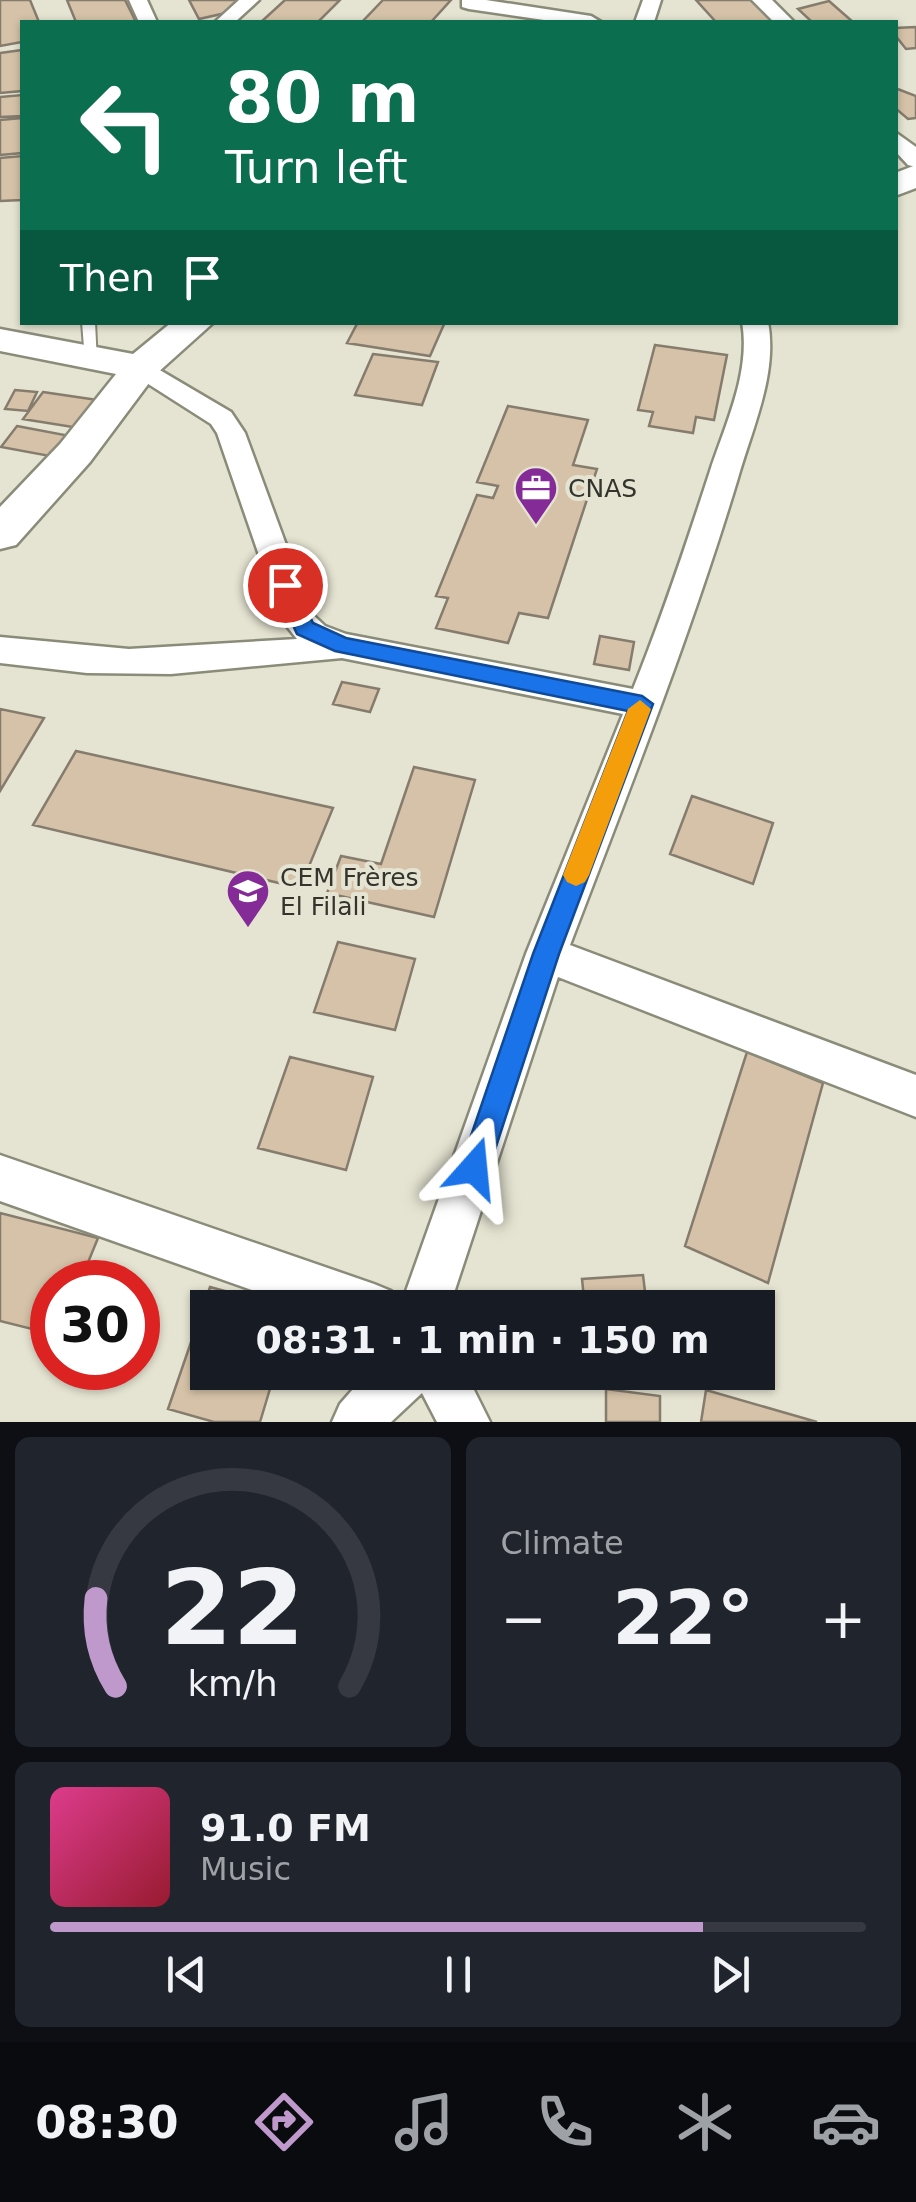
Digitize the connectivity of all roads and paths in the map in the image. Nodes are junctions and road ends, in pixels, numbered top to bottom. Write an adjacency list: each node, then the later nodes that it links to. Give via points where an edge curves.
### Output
1 (250, 0): 4 (street)
2 (470, 1): 5 (street); 6 (street)
3 (766, 1): 7 (street)
4 (226, 20)
5 (452, 20)
6 (579, 20)
7 (782, 20)
8 (898, 141): 9 (street)
9 (916, 160)
10 (193, 325): 15 (main road)
11 (755, 325): 19 (street, via 758,343 738,429 681,612)
12 (0, 340): 13 (main road)
13 (90, 341): 15 (main road)
14 (0, 366): 15 (main road)
15 (133, 378): 16 (main road); 17 (street, via 189,396 221,418 297,619)
16 (0, 534)
17 (342, 646): 18 (street, via 190,664); 19 (street)
18 (0, 650)
19 (642, 704): 20 (street)
20 (546, 954): 21 (street); 24 (street)
21 (916, 1096)
22 (0, 1178): 23 (street)
23 (322, 1290)
24 (430, 1290)
25 (386, 1390): 27 (street)
26 (447, 1390): 28 (street)
27 (358, 1422)
28 (464, 1422)

